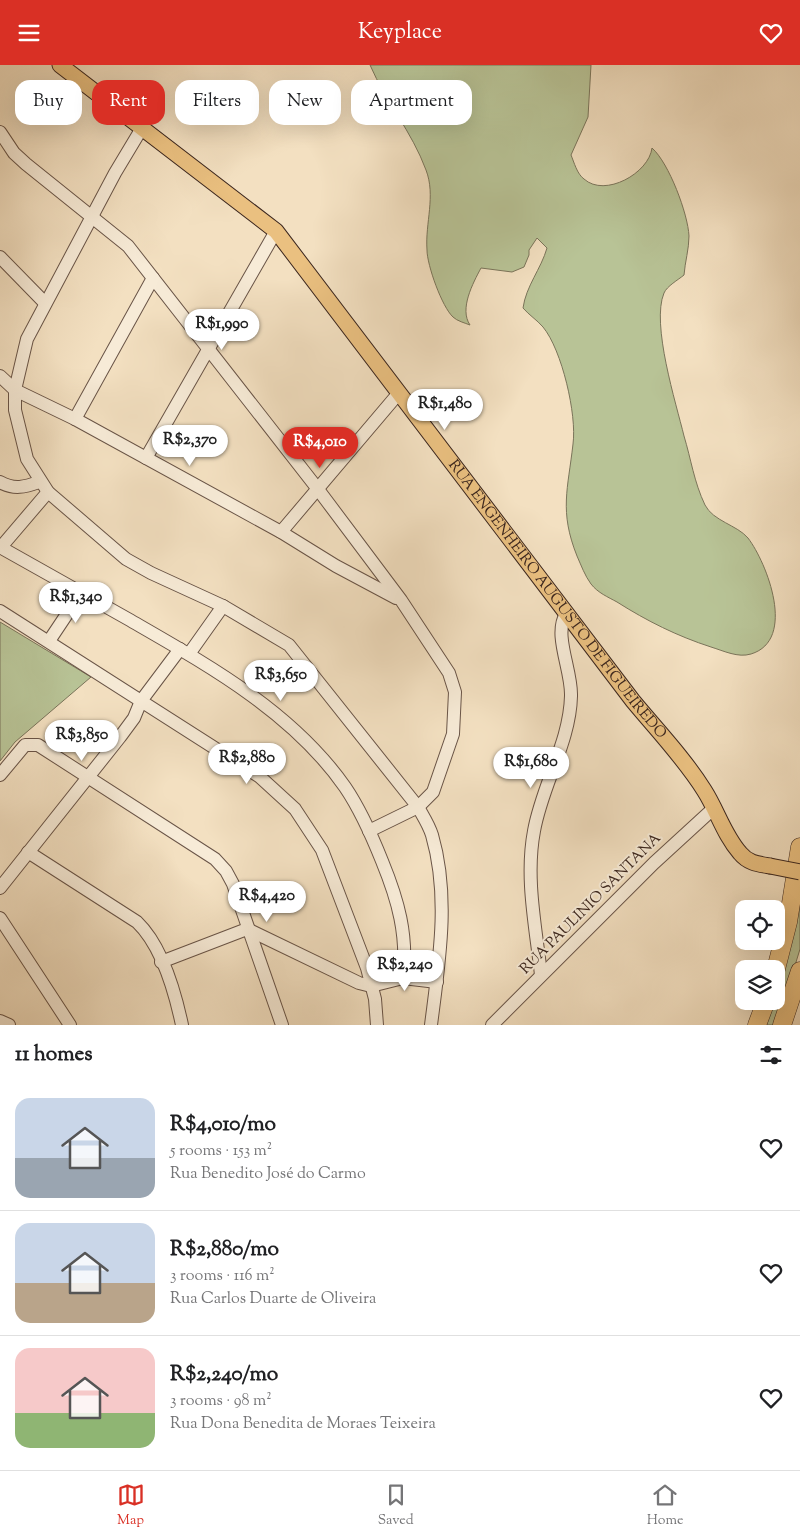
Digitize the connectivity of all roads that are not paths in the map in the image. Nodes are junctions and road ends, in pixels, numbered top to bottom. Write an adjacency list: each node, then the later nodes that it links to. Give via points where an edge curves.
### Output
1 (60, 65): 2 (main road, RUA ENGENHEIRO AUGUSTO DE FIGUEIREDO)
2 (142, 128): 4 (street); 5 (main road, RUA ENGENHEIRO AUGUSTO DE FIGUEIREDO)
3 (0, 132): 4 (street, via 14,153)
4 (92, 219): 7 (street, via 128,246); 8 (street)
5 (276, 231): 9 (street); 12 (main road, RUA ENGENHEIRO AUGUSTO DE FIGUEIREDO)
6 (0, 257): 8 (street)
7 (153, 278): 9 (street); 13 (street)
8 (45, 303): 11 (street, via 27,339)
9 (208, 347): 14 (street); 17 (street)
10 (0, 376): 11 (street)
11 (15, 389): 13 (street); 16 (street, via 15,410 22,443)
12 (398, 394): 17 (street); 27 (main road, RUA ENGENHEIRO AUGUSTO DE FIGUEIREDO)
13 (75, 419): 14 (street)
14 (146, 458): 19 (street)
15 (0, 482): 16 (street, via 9,487 23,488)
16 (39, 482): 18 (street)
17 (317, 488): 19 (street); 21 (street)
18 (48, 492): 20 (street); 25 (street, via 126,559)
19 (281, 532): 22 (street)
20 (1, 547): 23 (street)
21 (380, 573): 22 (street); 24 (street)
22 (364, 581): 24 (street)
23 (81, 593): 28 (street); 29 (street)
24 (401, 600): 33 (street, via 442,661 455,692 453,734 443,768 434,792)
25 (223, 606): 29 (street); 33 (street, via 278,637 298,654)
26 (0, 611): 28 (street)
27 (566, 614): 34 (main road, RUA ENGENHEIRO AUGUSTO DE FIGUEIREDO, via 693,774); 45 (street, via 560,631 569,669 570,713 539,809 530,853)
28 (49, 641): 30 (street)
29 (184, 651): 30 (street); 35 (street, via 255,698 315,752 346,788)
30 (141, 701): 32 (street, via 134,718); 48 (street, via 260,777 295,809 322,850)
31 (0, 775): 32 (street, via 20,749 31,744 38,745)
32 (88, 777): 37 (street); 41 (street, via 215,859 233,884)
33 (418, 807): 35 (street); 47 (street, via 432,833 441,877 442,923)
34 (714, 808): 38 (main road, RUA ENGENHEIRO AUGUSTO DE FIGUEIREDO, bridge, via 740,854 749,862); 45 (street, RUA PAULINIO SANTANA)
35 (369, 831): 46 (street, via 401,915)
36 (800, 847): 42 (highway)
37 (28, 852): 39 (street); 43 (street, via 137,922 146,930)
38 (800, 872)
39 (0, 888)
40 (0, 918): 52 (street)
41 (247, 929): 43 (street); 48 (street, via 351,980); 54 (street)
42 (778, 960)
43 (161, 962): 53 (street)
44 (800, 971): 59 (highway)
45 (541, 975): 57 (street, RUA PAULINIO SANTANA)
46 (403, 978): 47 (street); 48 (street)
47 (437, 982): 56 (street)
48 (372, 986): 55 (street)
49 (763, 1010): 58 (highway)
50 (0, 1021): 51 (street)
51 (9, 1025)
52 (70, 1025)
53 (182, 1025)
54 (282, 1025)
55 (377, 1025)
56 (431, 1025)
57 (492, 1025)
58 (758, 1025)
59 (782, 1025)

